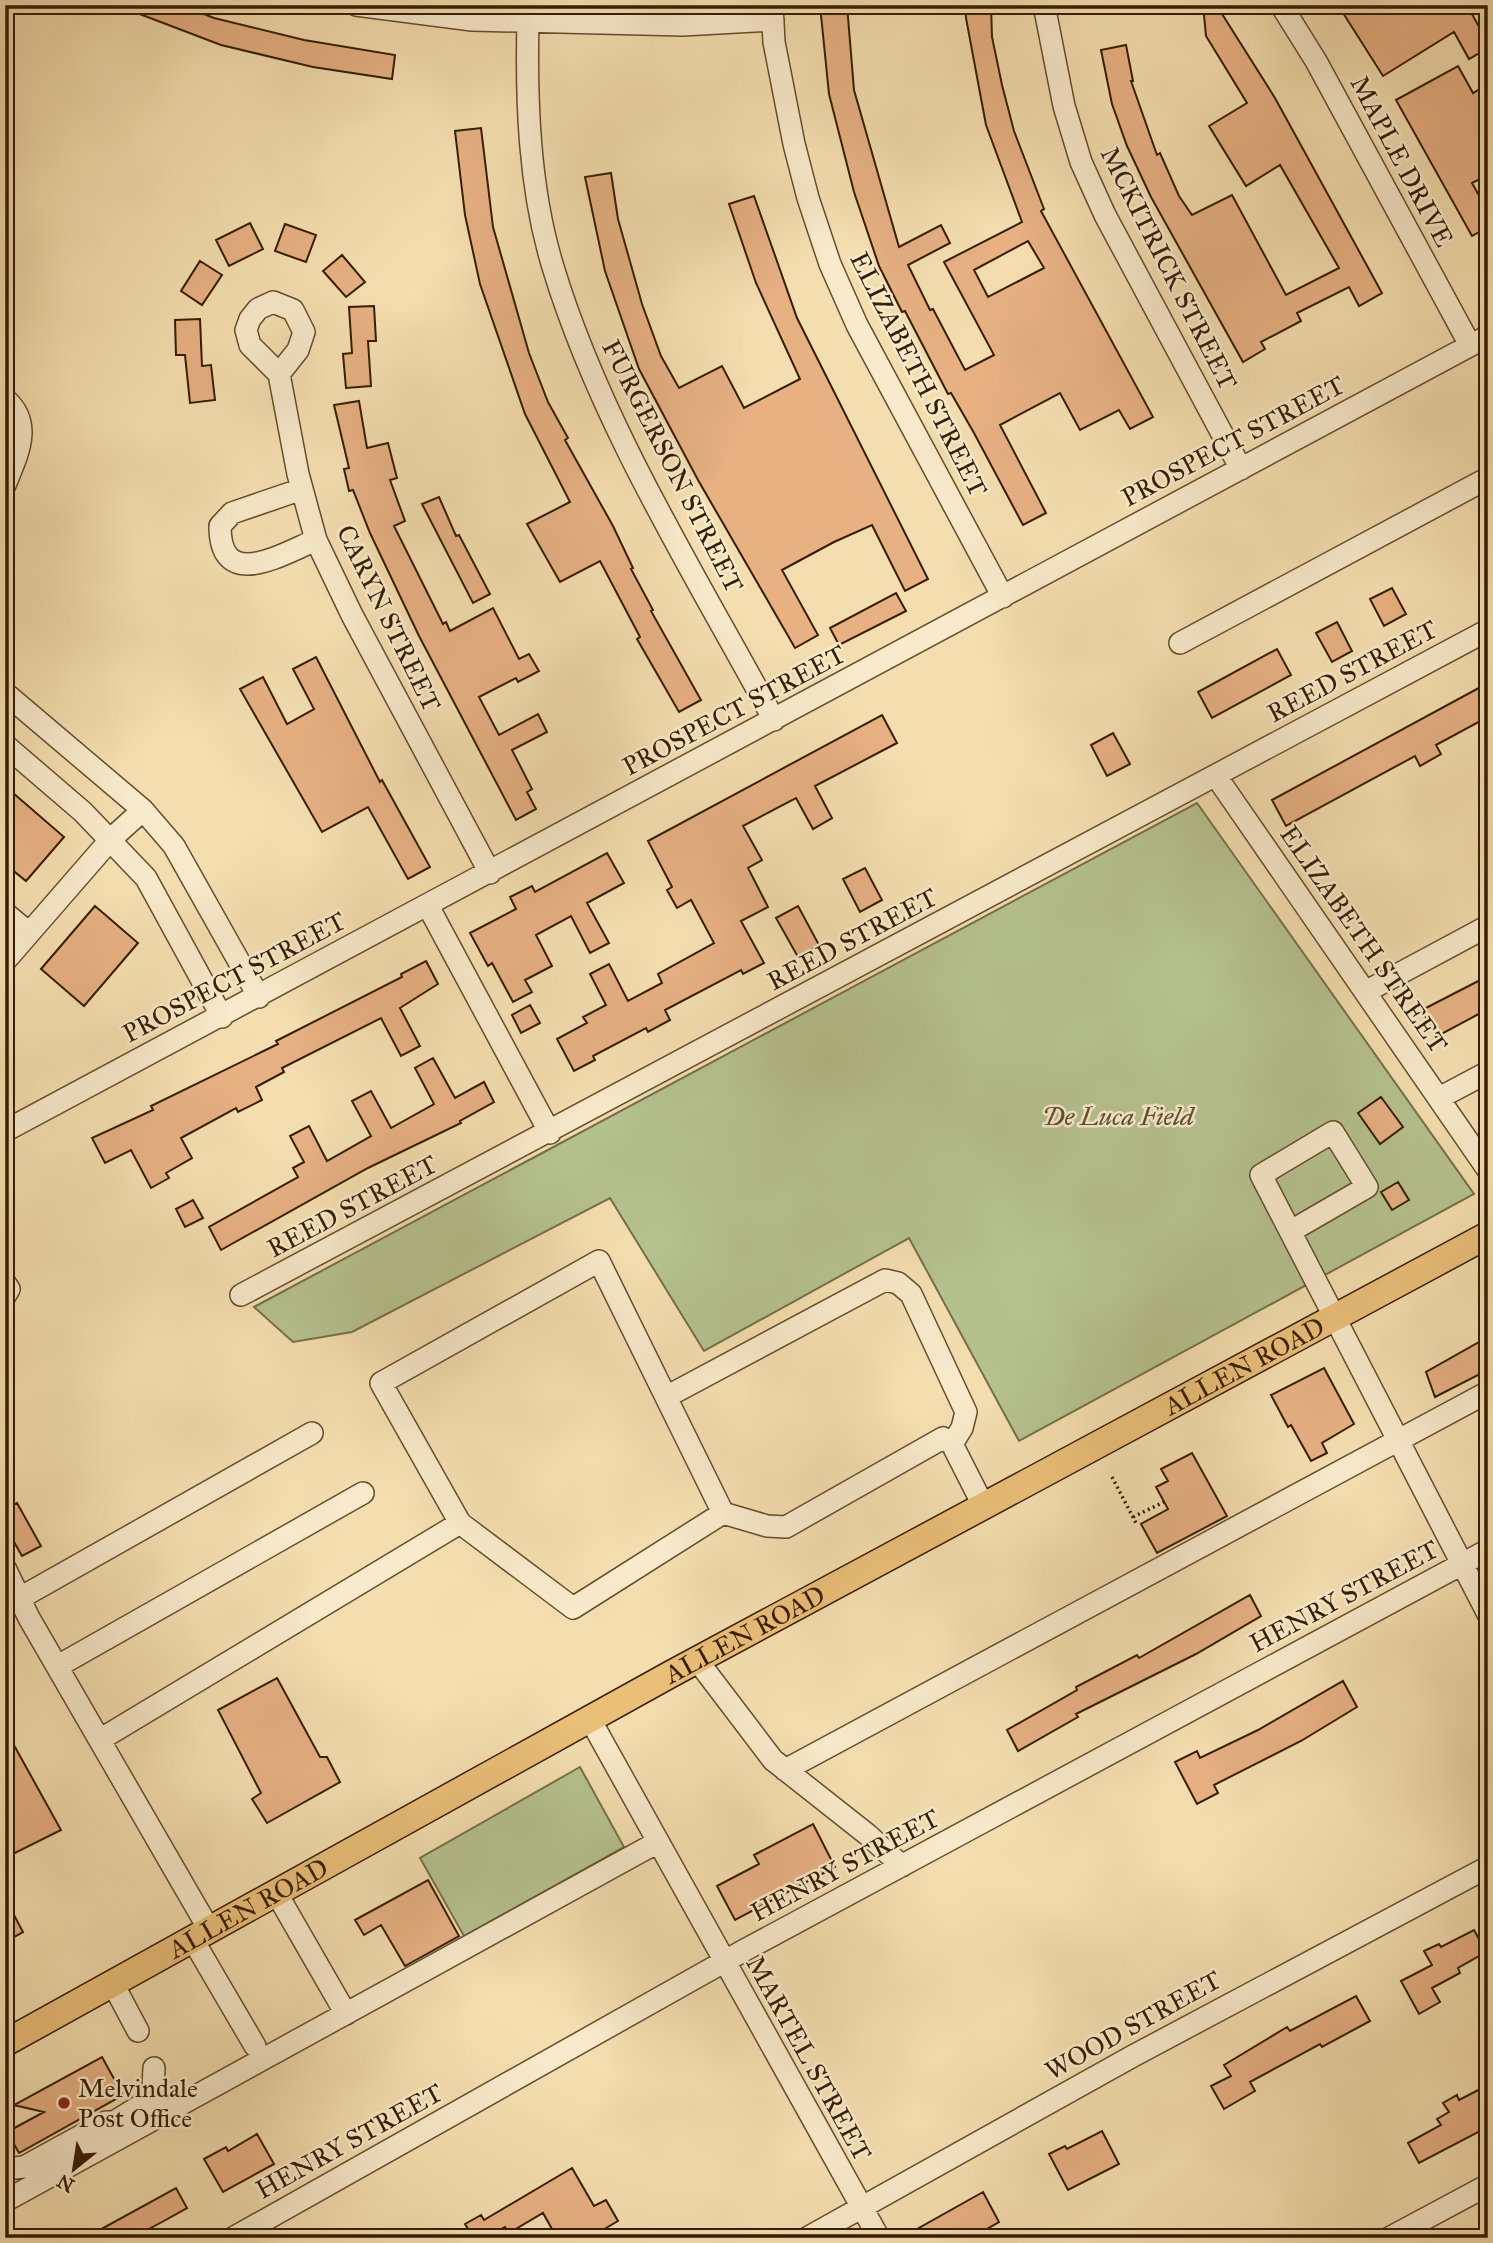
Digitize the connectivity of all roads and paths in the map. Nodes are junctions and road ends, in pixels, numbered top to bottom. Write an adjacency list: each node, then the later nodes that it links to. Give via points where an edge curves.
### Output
1 (356, 5): 5 (street, via 472,19)
2 (1044, 5): 9 (street, MCKITRICK STREET, via 1064,106 1081,162)
3 (1281, 5): 6 (street, MAPLE DRIVE)
4 (772, 13): 5 (street, via 683,25); 14 (street, ELIZABETH STREET, via 794,144 830,264 857,325)
5 (528, 20): 18 (street, FURGERSON STREET, via 532,144 553,266 618,431)
6 (1479, 340): 9 (street, PROSPECT STREET)
7 (279, 374): 12 (street, CARYN STREET)
8 (5, 399): 11 (street, via 18,410 22,430)
9 (1241, 469): 14 (street, PROSPECT STREET)
10 (1488, 478): 16 (street)
11 (5, 485)
12 (302, 489): 13 (street, CARYN STREET); 13 (street, via 232,513 220,526 220,542 228,558 246,565 261,564)
13 (316, 540): 23 (street, CARYN STREET)
14 (1003, 597): 18 (street, PROSPECT STREET)
15 (1488, 630): 20 (street, REED STREET)
16 (1181, 643)
17 (5, 693): 21 (street)
18 (774, 720): 23 (street, PROSPECT STREET)
19 (5, 745): 22 (street)
20 (1216, 776): 29 (street, ELIZABETH STREET); 35 (street, REED STREET)
21 (143, 810): 22 (street); 30 (street, via 174,846)
22 (111, 839): 27 (street); 31 (street, via 146,878)
23 (490, 873): 24 (street, PROSPECT STREET)
24 (428, 906): 30 (street, PROSPECT STREET); 35 (street)
25 (5, 912): 27 (street)
26 (1488, 926): 29 (street)
27 (29, 933): 28 (street)
28 (5, 961)
29 (1367, 991): 33 (street, ELIZABETH STREET)
30 (259, 997): 31 (street, PROSPECT STREET)
31 (222, 1017): 34 (street, PROSPECT STREET)
32 (1488, 1072): 33 (street)
33 (1441, 1097): 36 (street, ELIZABETH STREET)
34 (5, 1131)
35 (550, 1133): 40 (street, REED STREET)
36 (1488, 1170)
37 (1291, 1231): 37 (street, via 1261,1175 1333,1132 1367,1187); 42 (street)
38 (1488, 1235): 42 (main road, ALLEN ROAD)
39 (5, 1283): 41 (street, via 9,1289)
40 (241, 1295)
41 (5, 1296)
42 (1334, 1318): 46 (street); 51 (main road, ALLEN ROAD)
43 (1488, 1392): 46 (street)
44 (666, 1397): 47 (street, via 885,1280 898,1283 911,1294 967,1412); 52 (street); 54 (street, via 599,1261 381,1383)
45 (312, 1433): 59 (street)
46 (1397, 1440): 57 (street); 65 (street)
47 (952, 1444): 51 (street); 52 (street, via 943,1438 786,1527)
48 (1112, 1477): 53 (path)
49 (363, 1493): 62 (street)
50 (1164, 1502): 53 (path)
51 (983, 1505): 61 (main road, ALLEN ROAD)
52 (723, 1513): 54 (street, via 573,1608)
53 (1133, 1517): 55 (path)
54 (460, 1524): 64 (street)
55 (1137, 1525)
56 (1488, 1550): 57 (street, HENRY STREET)
57 (1461, 1564): 60 (street); 67 (street, HENRY STREET)
58 (5, 1568): 59 (street)
59 (20, 1598): 62 (street)
60 (1488, 1614)
61 (697, 1660): 63 (main road, ALLEN ROAD); 65 (street)
62 (58, 1666): 64 (street)
63 (591, 1721): 66 (street, MARTEL STREET); 69 (main road, ALLEN ROAD)
64 (101, 1739): 70 (street)
65 (785, 1770): 67 (street)
66 (659, 1842): 71 (street, MARTEL STREET); 73 (street)
67 (902, 1866): 71 (street, HENRY STREET)
68 (1488, 1867): 81 (street, WOOD STREET)
69 (277, 1894): 70 (main road, ALLEN ROAD); 73 (street)
70 (202, 1935): 72 (main road, ALLEN ROAD); 76 (street)
71 (723, 1962): 81 (street, MARTEL STREET); 82 (street, HENRY STREET)
72 (113, 1984): 74 (street); 75 (main road, ALLEN ROAD)
73 (346, 2014): 80 (street)
74 (138, 2031)
75 (5, 2043)
76 (255, 2046)
77 (154, 2078): 78 (street, via 159,2095 24,2167)
78 (5, 2169)
79 (1488, 2185): 85 (street)
80 (5, 2201)
81 (862, 2207): 83 (street, WOOD STREET); 84 (street, MARTEL STREET)
82 (233, 2238)
83 (807, 2238)
84 (878, 2238)
85 (1389, 2238)

